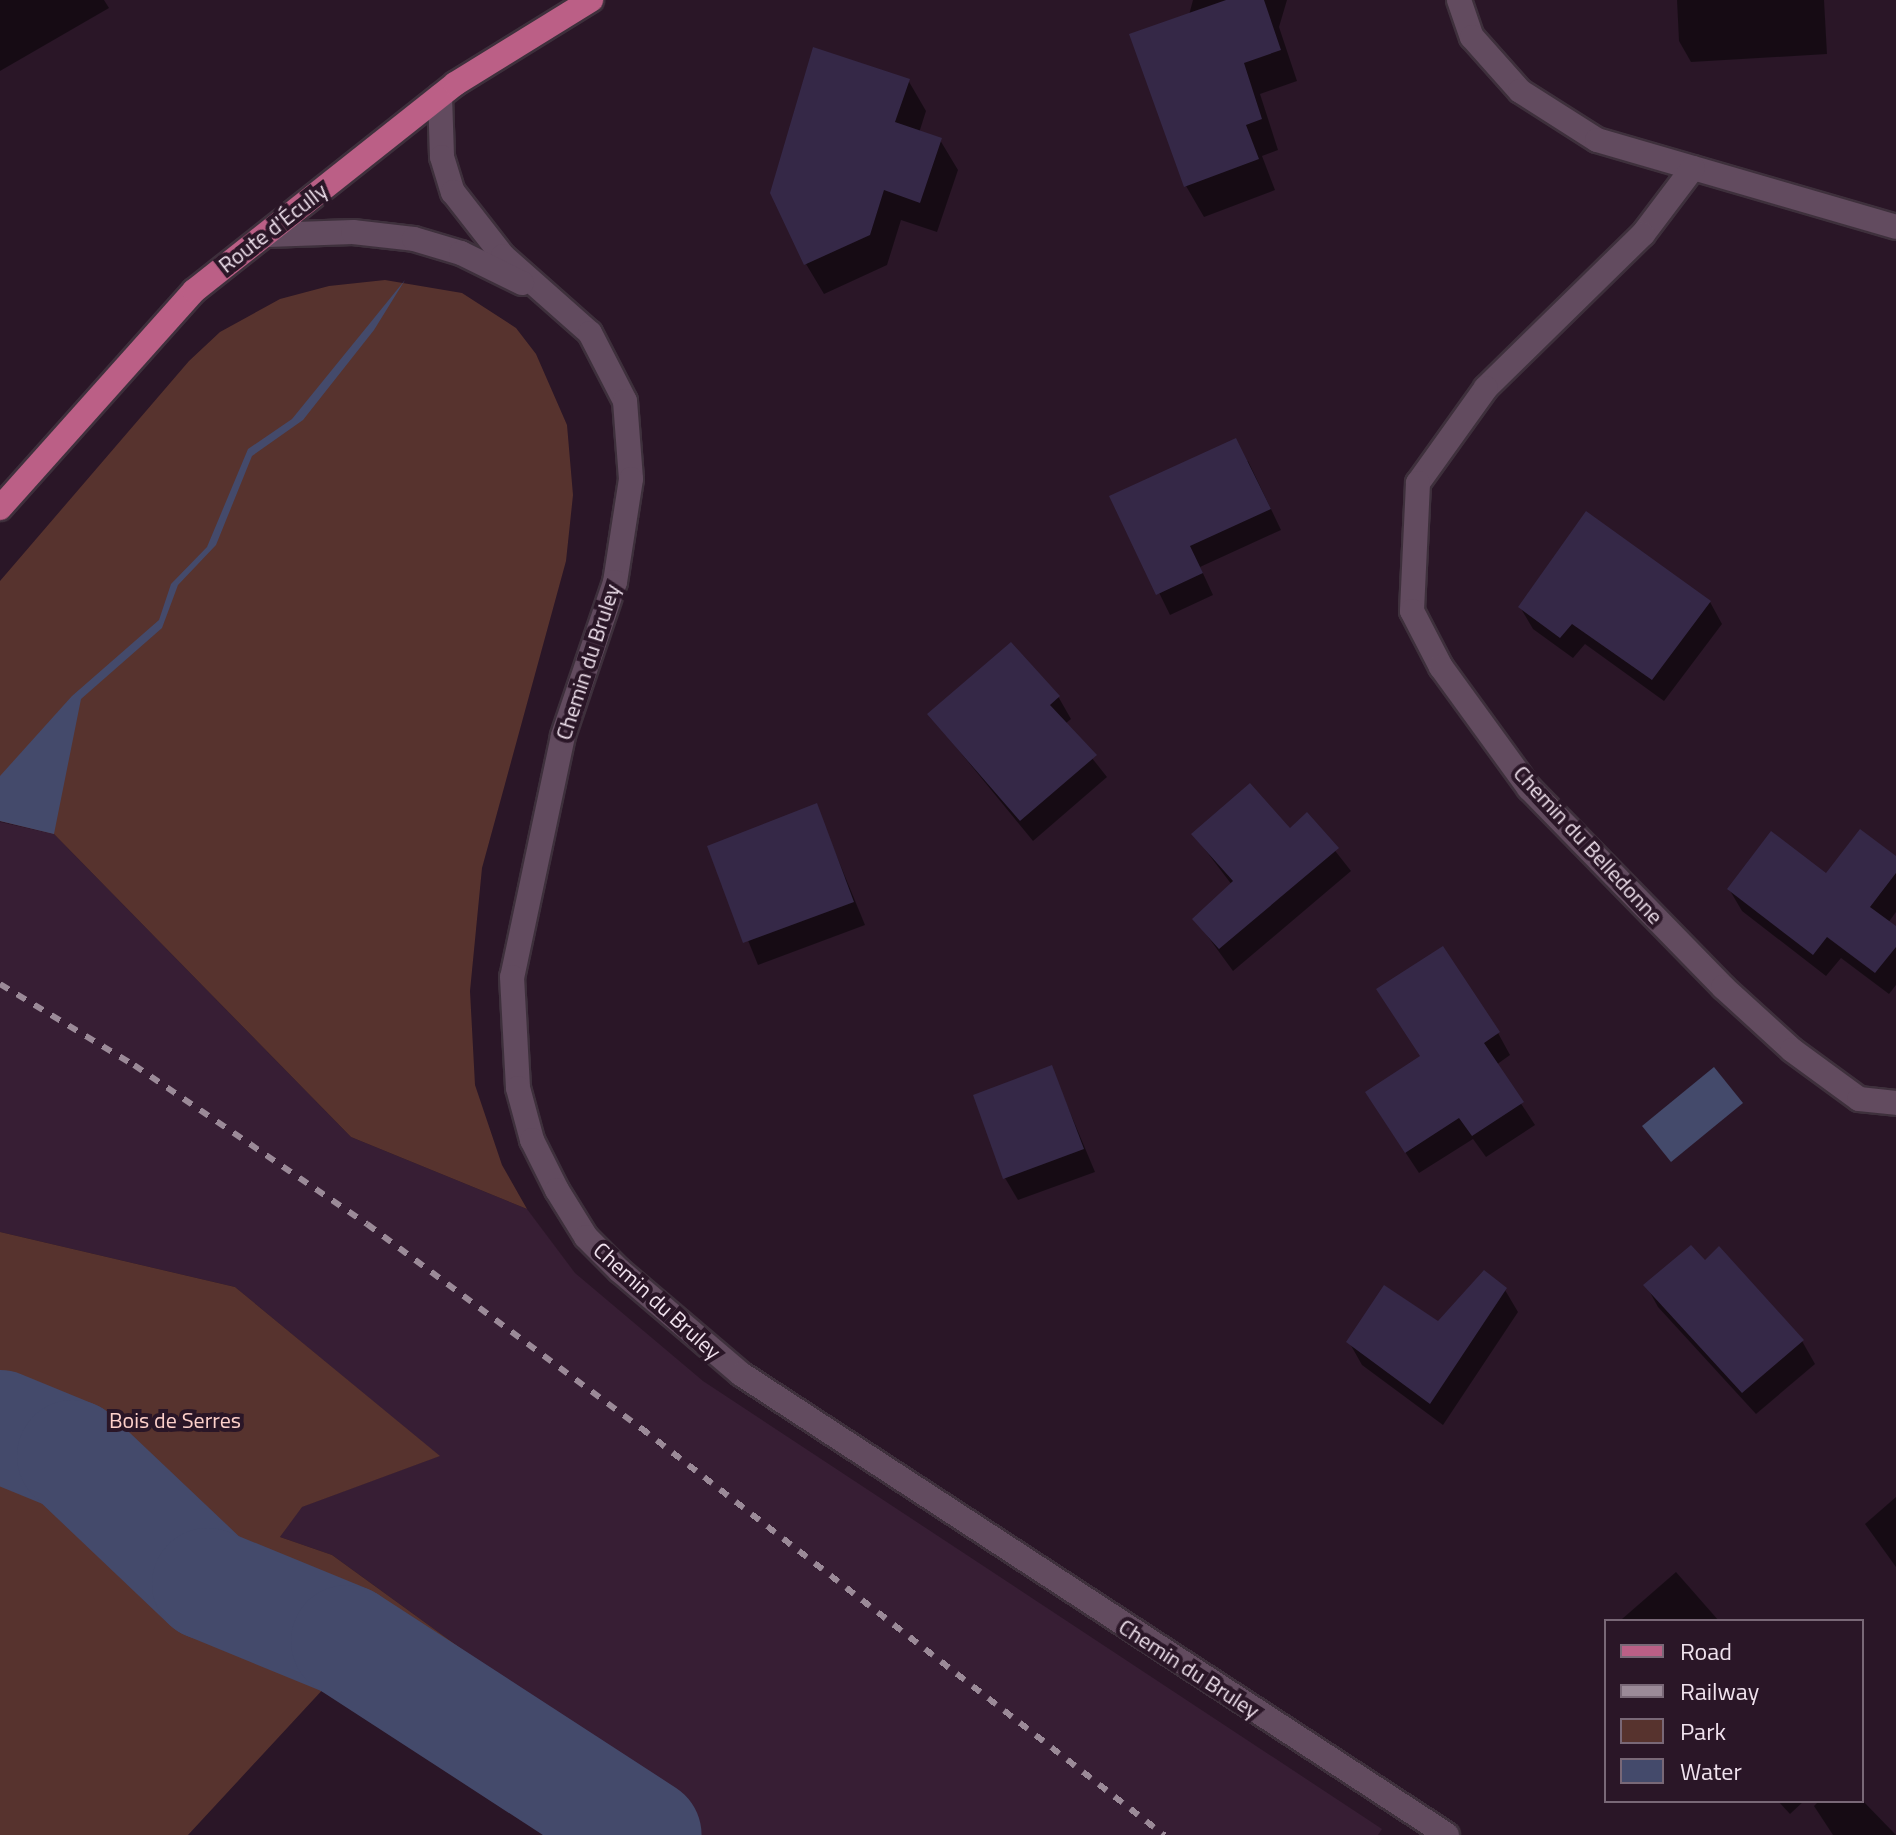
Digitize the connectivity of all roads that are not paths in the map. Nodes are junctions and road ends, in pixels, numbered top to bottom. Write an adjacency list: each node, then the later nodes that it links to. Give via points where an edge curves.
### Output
1 (591, 0): 5 (main road, Route d'Écully)
2 (1449, 0): 4 (street)
3 (1459, 0): 4 (street)
4 (1472, 37): 6 (street, via 1520,91 1597,140)
5 (440, 96): 8 (main road, Route d'Écully); 9 (street, Chemin du Bruley, via 442,157 453,192 503,256)
6 (1693, 168): 7 (street); 11 (street, Chemin du Belledonne, via 1643,234 1486,388 1418,483 1412,611 1441,667 1529,788 1723,987 1792,1050 1859,1099)
7 (1896, 227)
8 (267, 235): 9 (street, Chemin du Bruley, via 353,232 414,239 461,253); 10 (main road, Route d'Écully, via 194,291)
9 (545, 295): 12 (street, Chemin du Bruley, via 590,333 625,401 631,479 615,582 563,736 512,977 518,1088 532,1140 557,1190 586,1237 620,1271 741,1374)
10 (0, 508)
11 (1896, 1103)
12 (1447, 1835)

